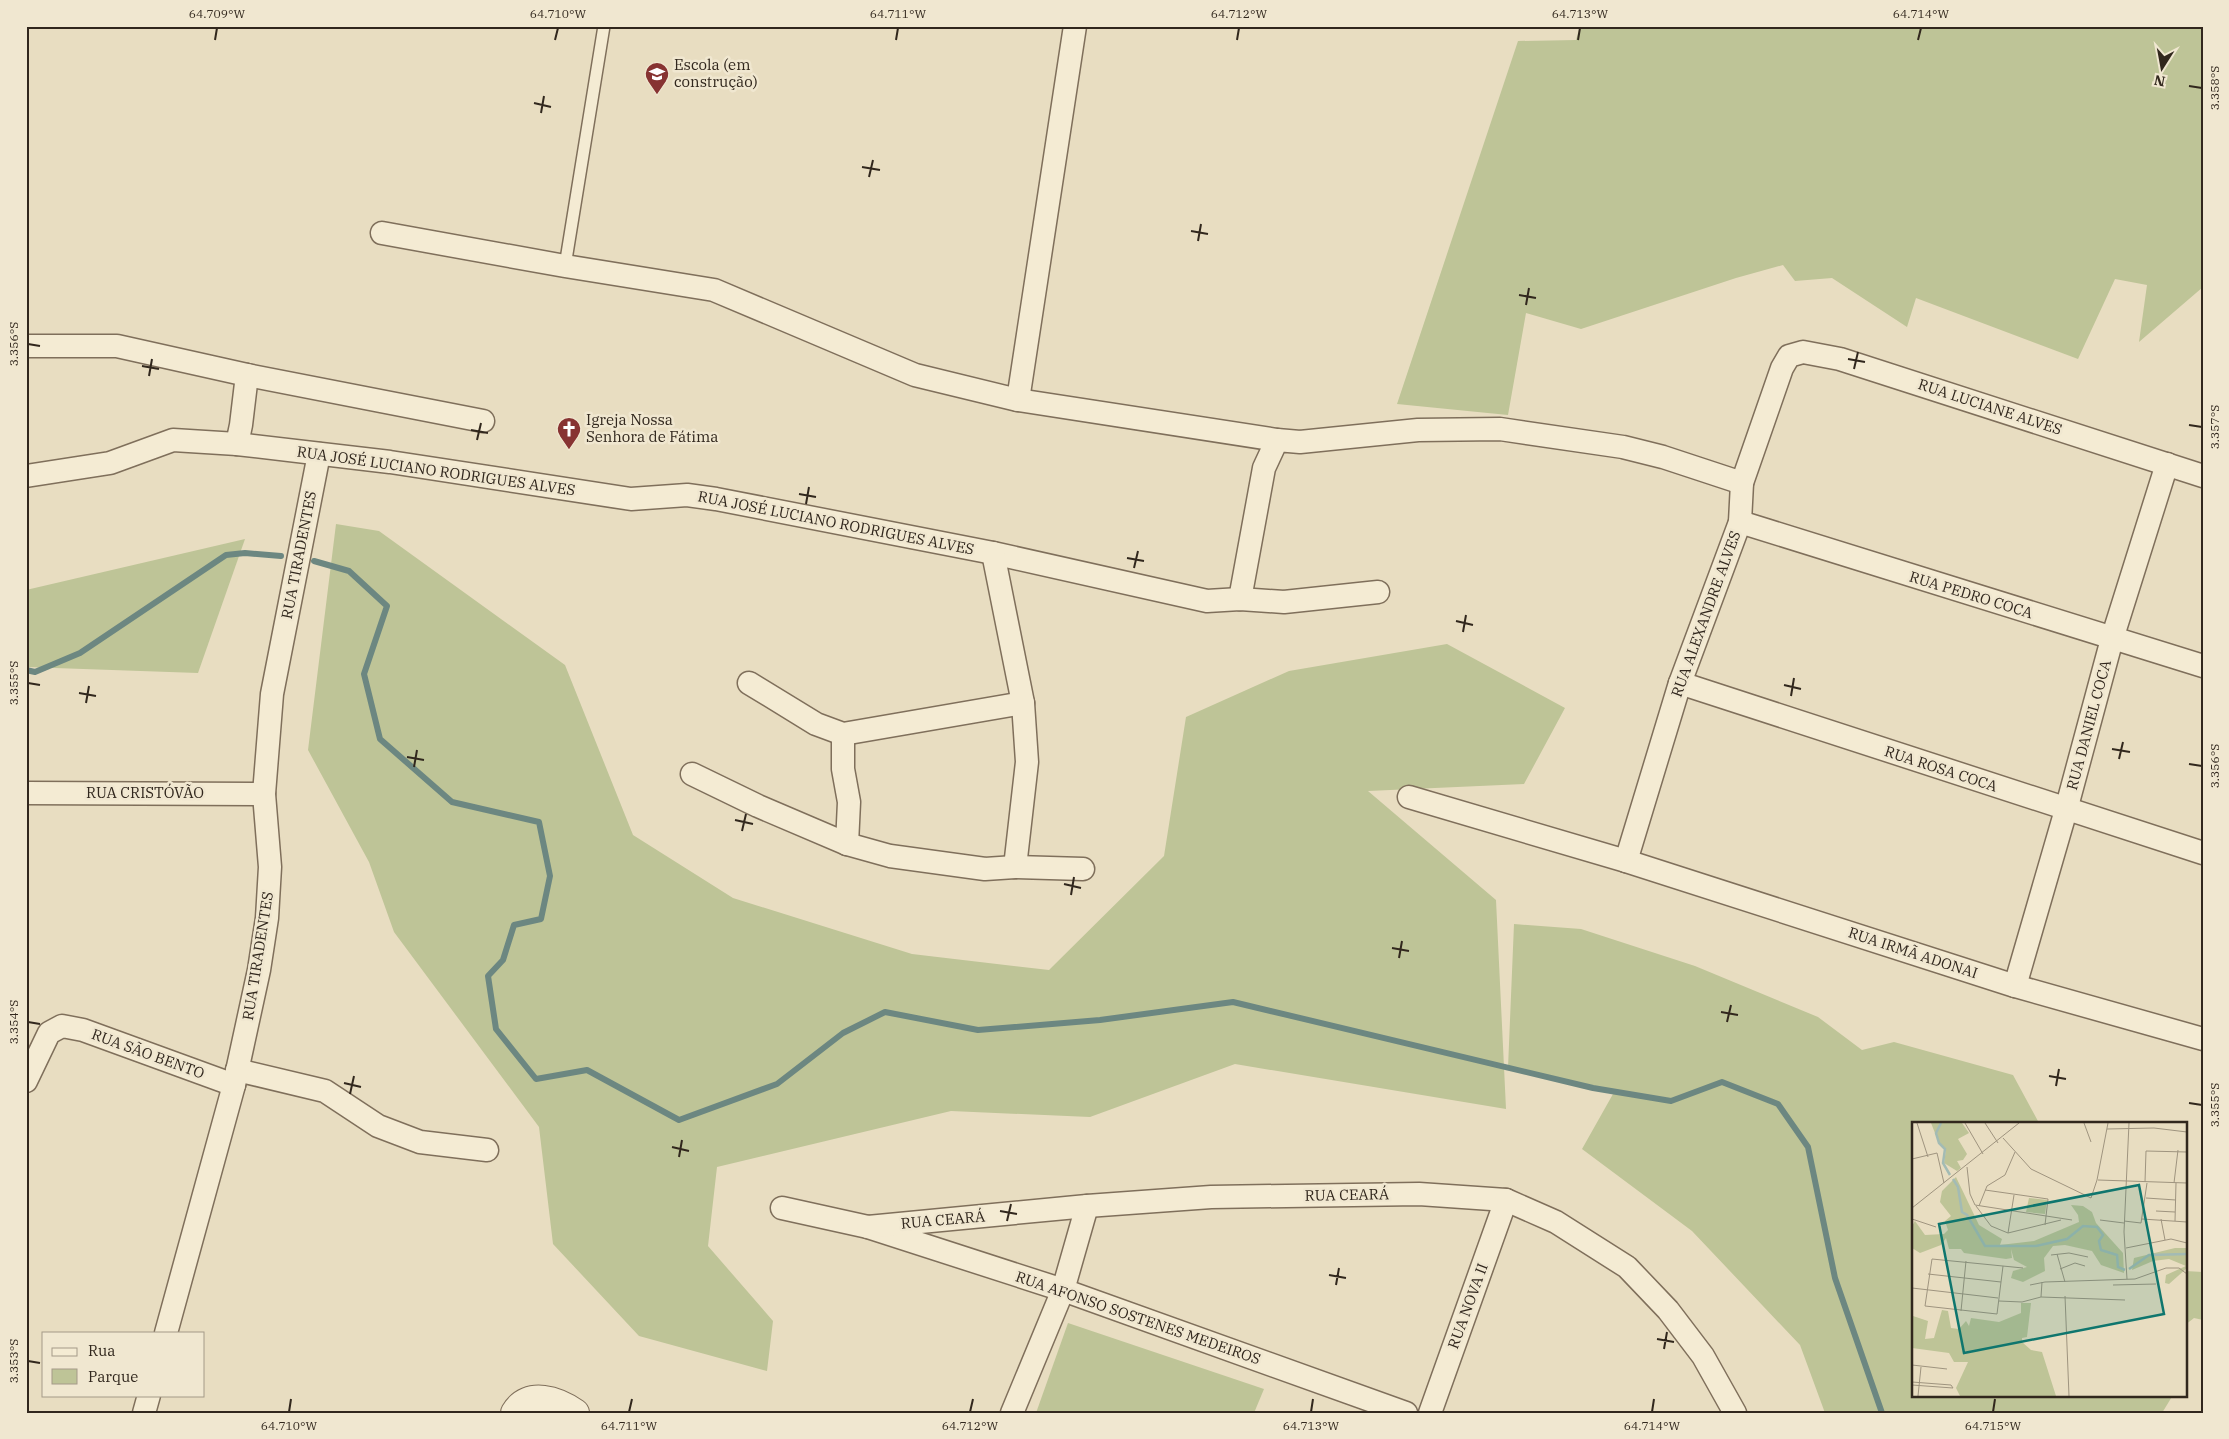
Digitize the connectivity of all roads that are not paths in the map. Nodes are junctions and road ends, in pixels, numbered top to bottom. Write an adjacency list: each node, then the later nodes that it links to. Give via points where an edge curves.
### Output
1 (604, 26): 4 (lane)
2 (1075, 26): 8 (street)
3 (382, 233): 4 (street)
4 (565, 266): 8 (street, via 714,290 915,375)
5 (26, 346): 7 (street, via 117,346)
6 (1782, 368): 13 (street, RUA LUCIANE ALVES, via 1789,356 1803,352 1840,359); 16 (street, RUA ALEXANDRE ALVES)
7 (247, 375): 9 (street); 11 (street)
8 (1018, 400): 10 (street)
9 (483, 421)
10 (1277, 440): 16 (street, via 1300,442 1418,430 1500,429 1623,447); 20 (street, via 1264,468)
11 (237, 444): 12 (street, RUA JOSÉ LUCIANO RODRIGUES ALVES); 14 (street, RUA JOSÉ LUCIANO RODRIGUES ALVES, via 173,440 110,463)
12 (319, 454): 18 (street, RUA JOSÉ LUCIANO RODRIGUES ALVES, via 631,499 687,495 716,499); 29 (street, RUA TIRADENTES, via 272,694)
13 (2167, 464): 15 (street, RUA LUCIANE ALVES); 21 (street, RUA DANIEL COCA)
14 (26, 476)
15 (2203, 476)
16 (1742, 483): 17 (street, RUA ALEXANDRE ALVES)
17 (1740, 522): 21 (street, RUA PEDRO COCA); 24 (street, RUA ALEXANDRE ALVES)
18 (993, 553): 20 (street, RUA JOSÉ LUCIANO RODRIGUES ALVES, via 1207,601); 25 (street)
19 (1378, 592): 20 (street, RUA JOSÉ LUCIANO RODRIGUES ALVES, via 1284,602)
20 (1240, 599)
21 (2112, 639): 22 (street, RUA PEDRO COCA); 31 (street, RUA DANIEL COCA)
22 (2203, 666)
23 (749, 683): 26 (street, via 816,724)
24 (1680, 683): 31 (street, RUA ROSA COCA); 34 (street, RUA ALEXANDRE ALVES)
25 (1023, 703): 26 (street); 35 (street, via 1027,762)
26 (842, 734): 32 (street, via 843,769 849,802)
27 (692, 774): 32 (street)
28 (26, 793): 29 (street, RUA CRISTÓVÃO)
29 (264, 794): 40 (street, RUA TIRADENTES, via 270,867 267,918)
30 (1409, 797): 34 (street, RUA IRMÃ ADONAI)
31 (2066, 810): 33 (street, RUA ROSA COCA); 37 (street, RUA DANIEL COCA)
32 (847, 844): 35 (street, via 890,856 975,867)
33 (2203, 853)
34 (1626, 861): 37 (street, RUA IRMÃ ADONAI)
35 (1016, 867): 36 (street)
36 (1083, 870)
37 (2015, 986): 38 (street, RUA IRMÃ ADONAI)
38 (2203, 1039)
39 (27, 1075): 40 (street, RUA SÃO BENTO, via 49,1032 62,1026)
40 (235, 1078): 41 (street, RUA SÃO BENTO, via 325,1091 378,1126 420,1142); 47 (street, RUA TIRADENTES)
41 (487, 1150)
42 (1506, 1200): 43 (street, RUA CEARÁ, via 1419,1194 1230,1197); 54 (street, RUA NOVA II); 55 (street, RUA CEARÁ, via 1556,1222 1627,1267 1668,1310 1703,1356)
43 (1087, 1206): 45 (street, RUA CEARÁ); 46 (street)
44 (782, 1208): 45 (street)
45 (868, 1227): 46 (street, RUA AFONSO SOSTENES MEDEIROS)
46 (1063, 1290): 52 (street); 53 (street, RUA AFONSO SOSTENES MEDEIROS)
47 (166, 1332)
48 (149, 1396): 50 (street)
49 (524, 1406): 51 (street, via 556,1403)
50 (144, 1413)
51 (576, 1413)
52 (1012, 1413)
53 (1406, 1413)
54 (1430, 1413)
55 (1735, 1413)

